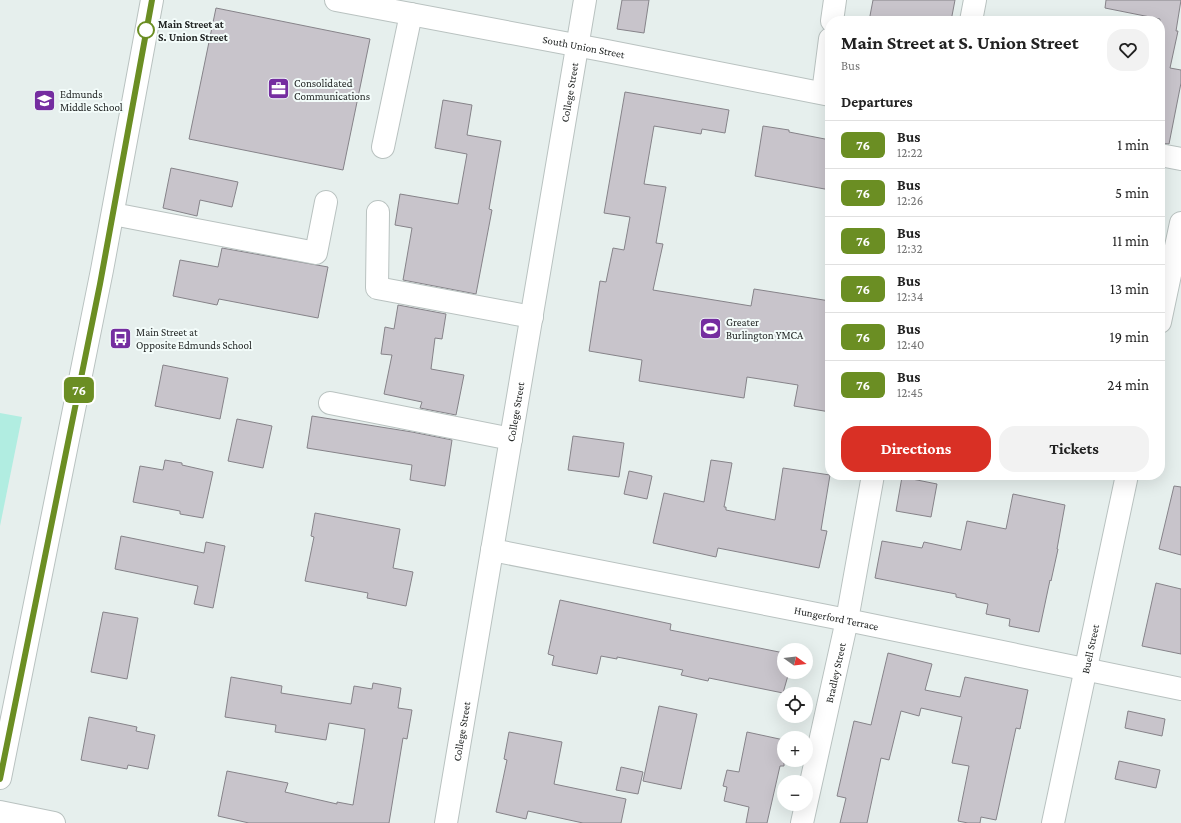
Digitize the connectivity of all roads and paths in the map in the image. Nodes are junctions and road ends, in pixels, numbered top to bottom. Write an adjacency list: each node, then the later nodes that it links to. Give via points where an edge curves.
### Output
1 (152, 0): 16 (street)
2 (336, 0): 6 (street, South Union Street)
3 (585, 0): 9 (street, College Street)
4 (835, 0): 7 (street)
5 (975, 0): 8 (street)
6 (411, 14): 9 (street, South Union Street); 11 (street)
7 (833, 16)
8 (972, 16)
9 (578, 45): 10 (street, South Union Street); 19 (street, College Street)
10 (825, 94)
11 (383, 147)
12 (1165, 156): 13 (street)
13 (1181, 159)
14 (326, 202): 16 (street, via 316,253)
15 (378, 212): 19 (street, via 377,288)
16 (113, 214): 28 (street)
17 (1181, 223): 18 (street)
18 (1165, 298)
19 (532, 317): 21 (street, College Street)
20 (330, 403): 21 (street)
21 (511, 439): 24 (street, College Street)
22 (872, 480): 25 (street, Bradley Street)
23 (1126, 480): 26 (street, Buell Street)
24 (492, 550): 25 (street, Hungerford Terrace); 31 (street, College Street)
25 (847, 620): 26 (street, Hungerford Terrace); 32 (street, Bradley Street)
26 (1086, 670): 27 (street, Hungerford Terrace); 33 (street, Buell Street)
27 (1181, 689)
28 (0, 778)
29 (0, 812): 30 (street)
30 (54, 823)
31 (446, 823)
32 (802, 823)
33 (1053, 823)

